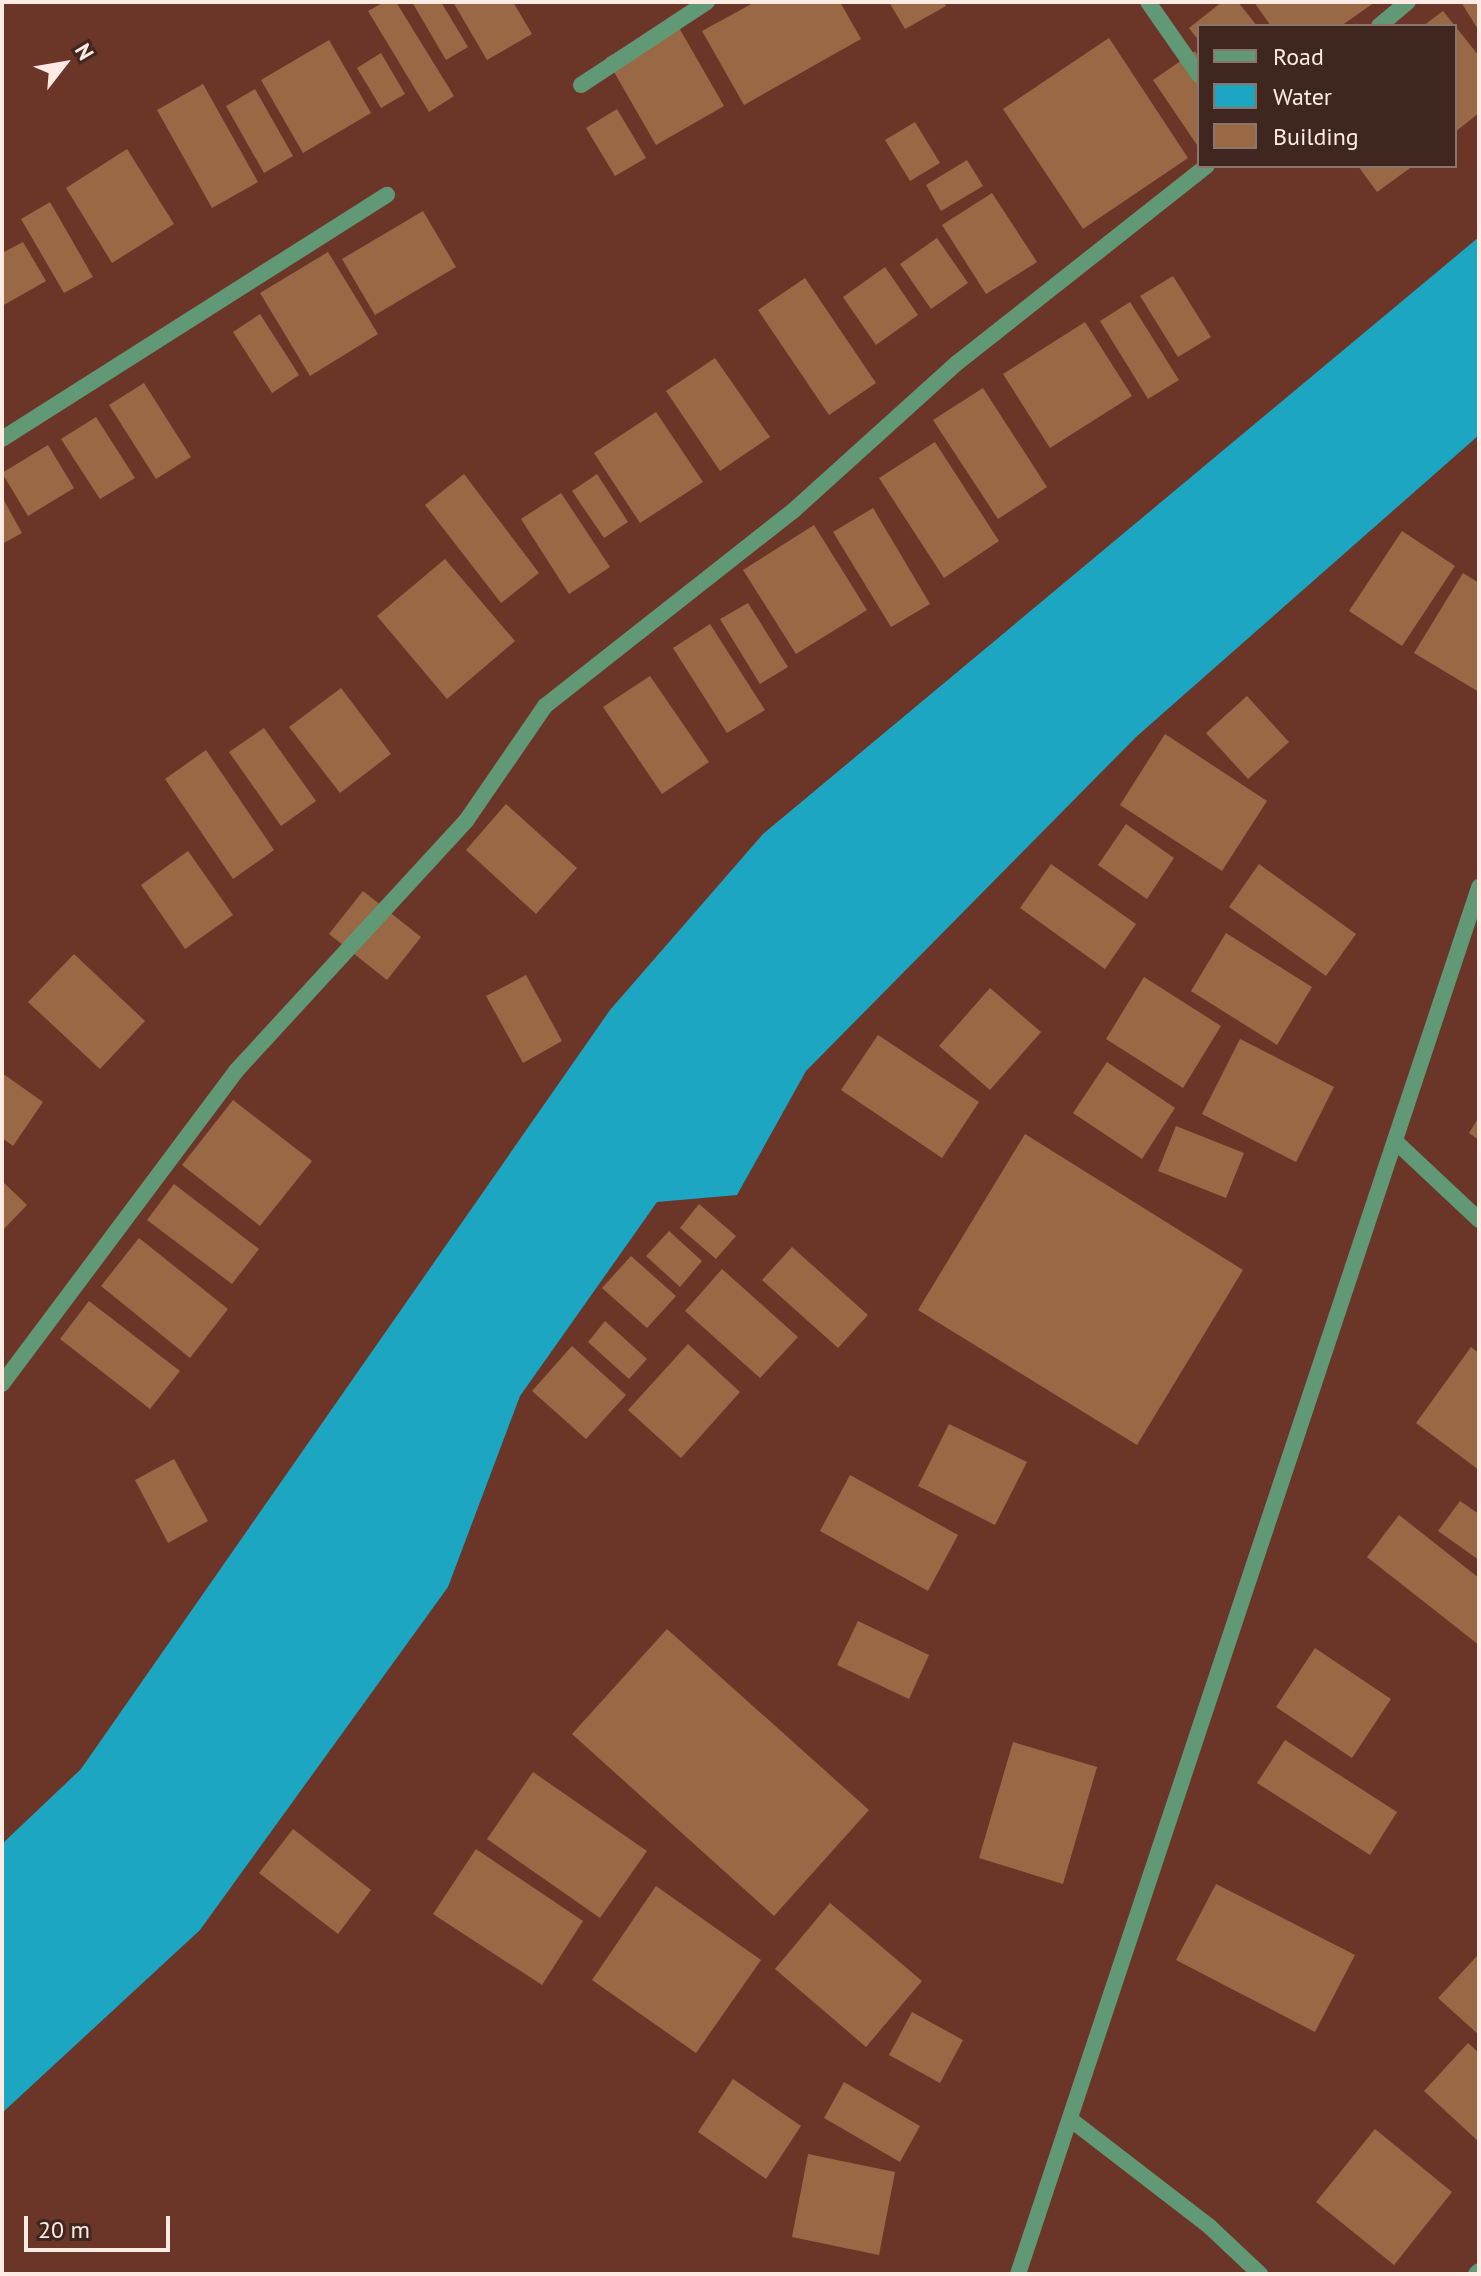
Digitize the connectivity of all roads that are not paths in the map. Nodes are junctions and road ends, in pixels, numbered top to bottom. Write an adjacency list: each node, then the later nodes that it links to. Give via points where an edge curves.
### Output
1 (707, 2): 6 (street)
2 (1148, 2): 5 (street)
3 (1408, 2): 4 (street)
4 (1381, 24)
5 (1197, 72)
6 (581, 85)
7 (1203, 168): 13 (street, via 957,363 793,511 545,706 466,821 236,1071)
8 (387, 195): 9 (street)
9 (2, 439)
10 (1479, 887): 11 (street)
11 (1395, 1141): 12 (street); 14 (street)
12 (1479, 1220)
13 (2, 1384)
14 (1070, 2119): 15 (street); 16 (street, via 1210,2227)
15 (1018, 2274)
16 (1260, 2274)

